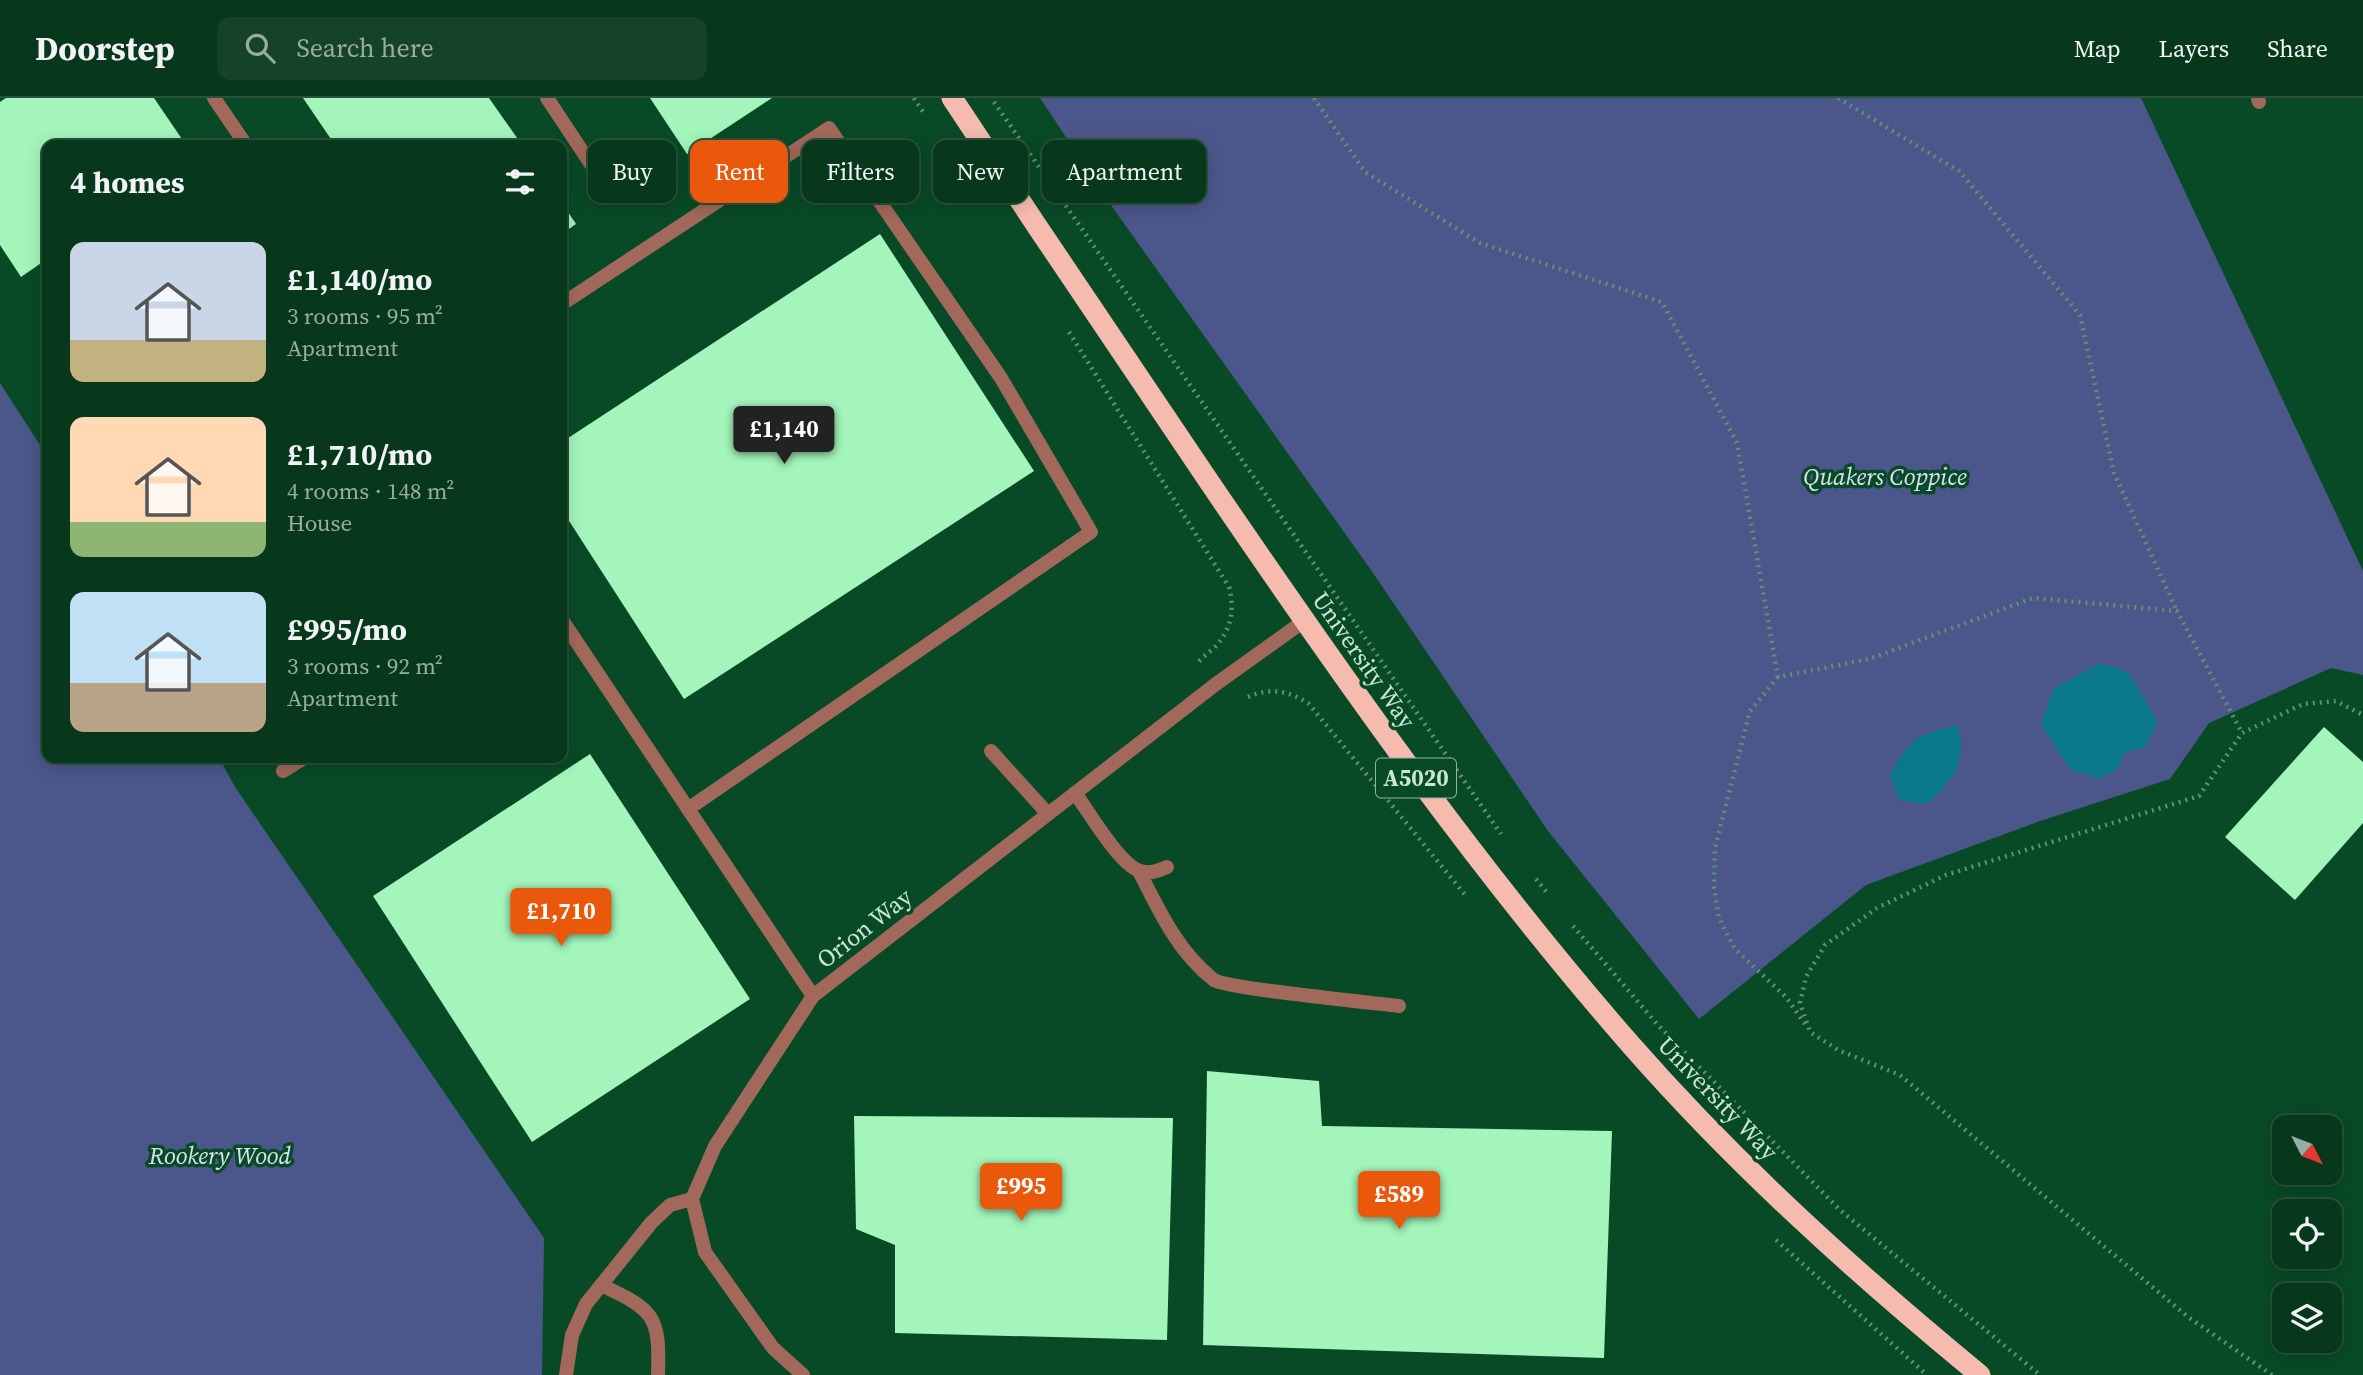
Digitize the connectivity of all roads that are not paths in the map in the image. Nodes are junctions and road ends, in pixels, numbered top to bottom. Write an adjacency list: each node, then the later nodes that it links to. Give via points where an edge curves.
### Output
1 (214, 98): 4 (lane)
2 (547, 98): 5 (lane)
3 (952, 98): 7 (highway, University Way / A5020)
4 (243, 140)
5 (588, 160)
6 (567, 301): 13 (lane, via 829,128 1001,378 1091,532)
7 (1304, 621): 12 (lane, Orion Way); 24 (highway, University Way / A5020, via 1480,863 1634,1049 1819,1238)
8 (567, 628): 13 (lane, Orion Way)
9 (991, 751): 14 (lane)
10 (296, 763): 11 (lane)
11 (283, 771)
12 (1075, 793): 14 (lane, Orion Way); 16 (lane, via 1125,860)
13 (688, 809): 17 (lane, Orion Way)
14 (1048, 814): 17 (lane, Orion Way)
15 (1167, 867): 16 (lane, via 1154,873)
16 (1139, 871): 18 (lane, via 1169,929 1217,982)
17 (813, 996): 19 (lane, via 715,1146)
18 (1399, 1006)
19 (692, 1199): 20 (lane, via 670,1205); 23 (lane, via 705,1252 773,1348)
20 (601, 1284): 21 (lane, via 572,1335); 22 (lane, via 646,1310 656,1324)
21 (566, 1375)
22 (658, 1375)
23 (803, 1375)
24 (1980, 1375)

